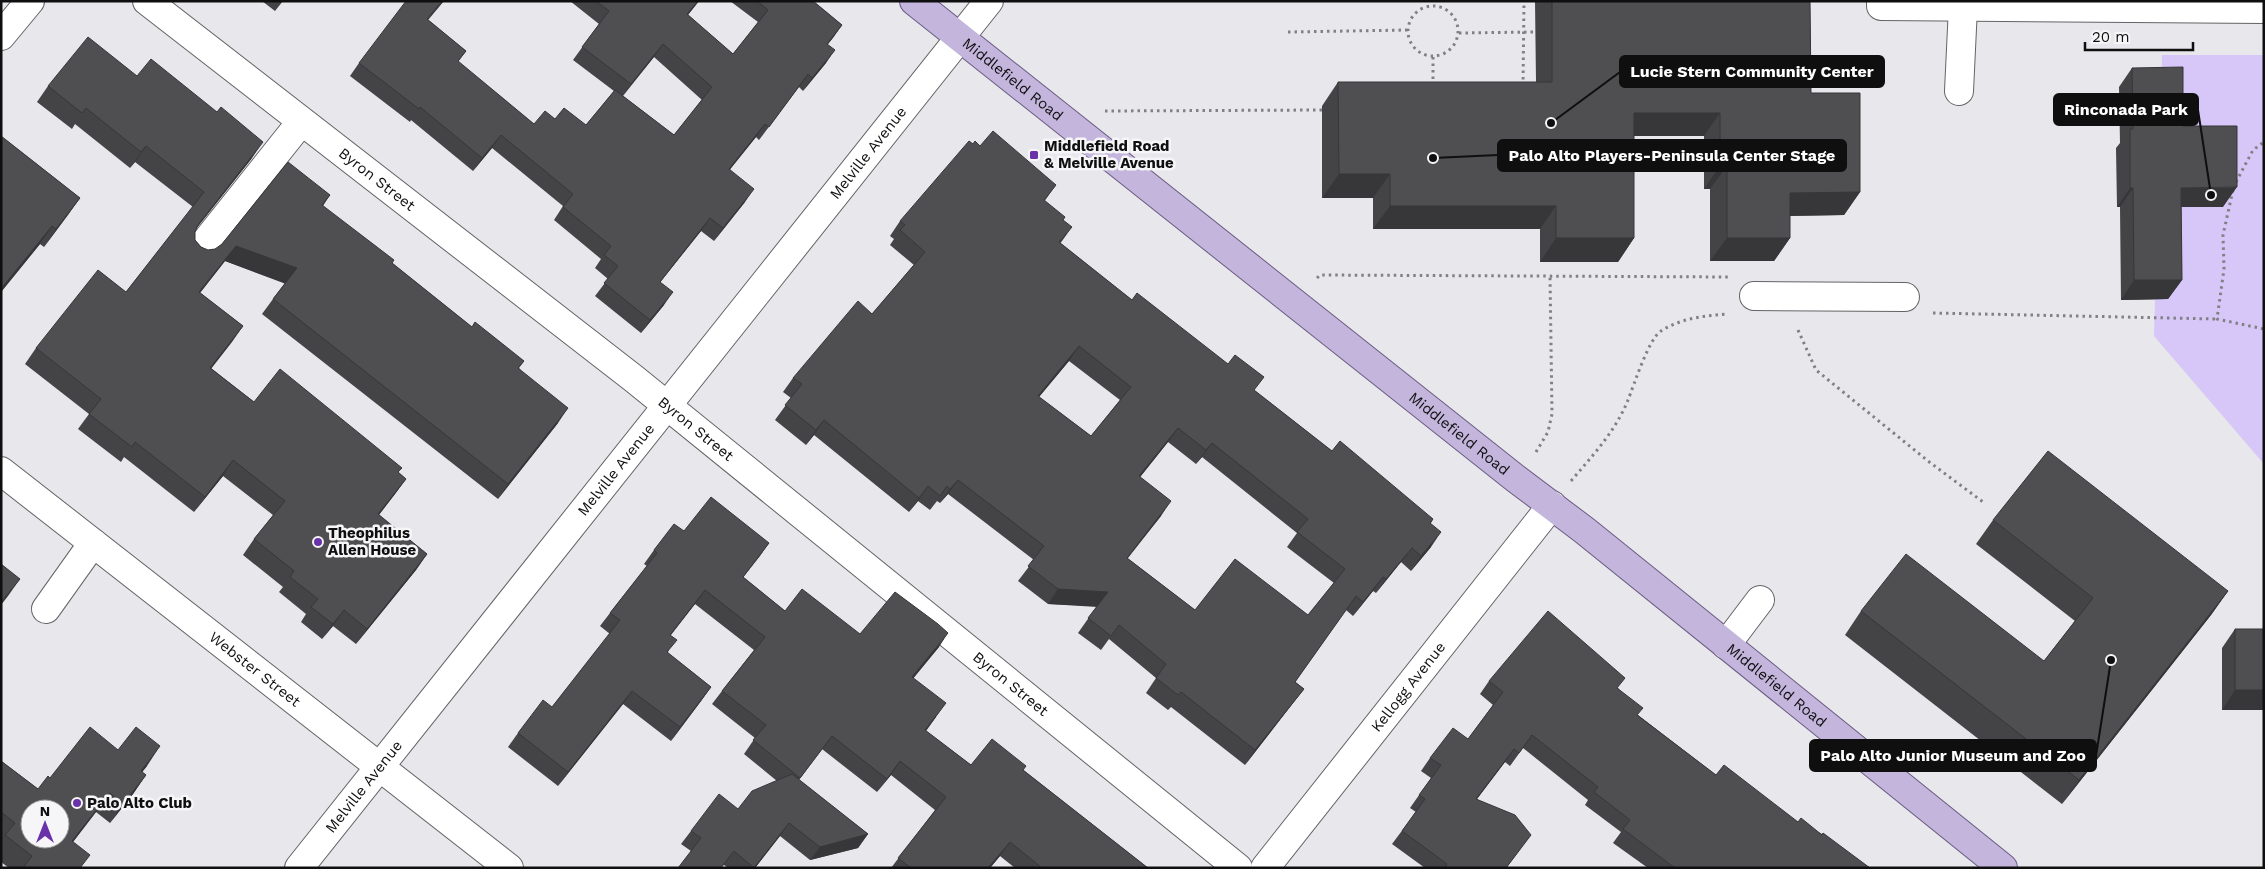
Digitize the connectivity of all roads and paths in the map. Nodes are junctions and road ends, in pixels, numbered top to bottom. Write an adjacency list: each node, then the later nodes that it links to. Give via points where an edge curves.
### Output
1 (30, 1): 16 (street)
2 (146, 1): 24 (street, Byron Street)
3 (914, 1): 17 (main road, Middlefield Road)
4 (989, 1): 17 (street, Melville Avenue)
5 (1434, 1): 8 (path)
6 (1524, 1): 13 (path)
7 (1881, 4): 9 (street)
8 (1434, 6): 11 (path, via 1426,7 1413,16); 15 (path, via 1442,7 1455,17)
9 (1963, 7): 10 (street); 20 (street)
10 (2264, 9)
11 (1408, 30): 12 (path); 18 (path, via 1413,47)
12 (1288, 32)
13 (1524, 32): 14 (path); 15 (path); 19 (path)
14 (1535, 32)
15 (1459, 33): 18 (path, via 1452,49)
16 (1, 36)
17 (959, 38): 30 (main road, Middlefield Road); 35 (street, Melville Avenue)
18 (1433, 57): 21 (path)
19 (1524, 87)
20 (1959, 91)
21 (1433, 95)
22 (1322, 110): 23 (path)
23 (1101, 111)
24 (302, 122): 26 (street); 35 (street, Byron Street)
25 (2264, 142): 32 (path, via 2253,150 2234,184 2223,235 2224,269)
26 (199, 250)
27 (1550, 276): 28 (path, via 1742,277); 30 (path, via 1320,275); 37 (path, via 1552,414 1540,447)
28 (1754, 296): 29 (street)
29 (1914, 305): 32 (path, via 2007,313)
30 (1298, 306): 37 (main road, Middlefield Road)
31 (1729, 314): 39 (path, via 1692,318 1659,331 1610,435)
32 (2217, 319): 34 (path)
33 (1796, 324): 38 (path, via 1816,370 1928,462)
34 (2264, 329)
35 (667, 406): 44 (street, Melville Avenue); 47 (street, Byron Street)
36 (1, 471): 40 (street, Webster Street)
37 (1515, 478): 39 (main road, Middlefield Road)
38 (1983, 502)
39 (1552, 505): 43 (main road, Middlefield Road); 48 (street, Kellogg Avenue)
40 (94, 543): 42 (street); 44 (street, Webster Street)
41 (1760, 600): 43 (street)
42 (46, 609)
43 (1726, 645): 49 (main road, Middlefield Road)
44 (380, 766): 45 (street, Melville Avenue); 46 (street, Webster Street)
45 (299, 868)
46 (509, 868)
47 (1238, 868)
48 (1265, 868)
49 (2003, 868)

